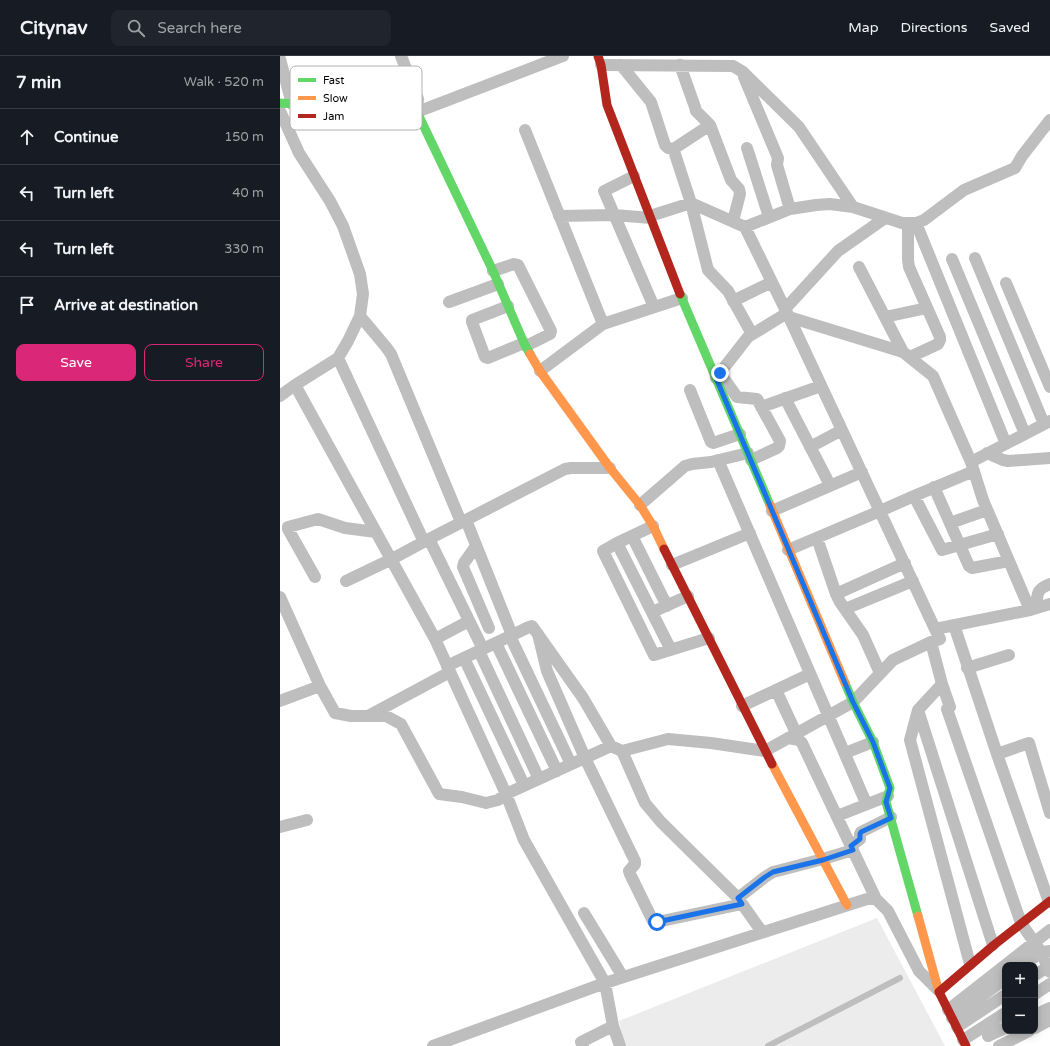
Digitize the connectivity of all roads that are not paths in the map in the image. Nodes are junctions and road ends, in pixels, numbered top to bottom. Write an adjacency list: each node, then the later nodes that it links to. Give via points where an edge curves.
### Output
1 (401, 56): 7 (street)
2 (563, 56): 10 (street)
3 (280, 59): 9 (street)
4 (599, 61): 5 (street); 18 (street, via 607,104)
5 (621, 65): 6 (street); 17 (street, via 651,102 665,146)
6 (680, 65): 8 (street, via 731,65); 14 (street, via 696,111)
7 (405, 66)
8 (742, 72): 20 (street, via 799,127); 21 (street, via 778,158 777,165)
9 (286, 103)
10 (422, 110)
11 (280, 111): 44 (street, via 299,153 343,226 360,274 363,294)
12 (1050, 120): 28 (street, via 1015,168 964,190 924,220)
13 (422, 122): 33 (street)
14 (710, 125): 17 (street); 27 (street, via 731,180 740,191)
15 (525, 130): 23 (street)
16 (747, 148): 25 (street)
17 (674, 149): 19 (street)
18 (634, 176): 22 (street, via 604,191); 24 (street)
19 (691, 203): 24 (street); 27 (street); 38 (street, via 708,270 726,288)
20 (853, 207): 21 (street, via 830,204); 26 (street)
21 (790, 209): 25 (street)
22 (614, 215): 23 (street); 24 (street); 41 (street)
23 (559, 216): 46 (street)
24 (650, 217): 37 (street)
25 (769, 217): 29 (street)
26 (885, 218): 28 (street); 43 (street, via 838,251)
27 (732, 221): 29 (street)
28 (912, 223): 42 (street, via 909,267); 64 (street)
29 (745, 227): 34 (street)
30 (975, 258): 60 (street)
31 (952, 259): 63 (street)
32 (859, 267): 45 (street)
33 (493, 271): 36 (street); 48 (street, via 518,265 551,331 550,334)
34 (772, 282): 38 (street); 43 (street)
35 (1006, 283): 55 (street)
36 (498, 284): 39 (street); 40 (street)
37 (682, 298): 41 (street); 52 (street)
38 (733, 301): 47 (street)
39 (448, 302)
40 (508, 306): 48 (street); 48 (street, via 472,320 485,357)
41 (654, 307): 46 (street)
42 (927, 308): 45 (street); 49 (street, via 940,340 938,344)
43 (787, 313): 47 (street); 49 (street); 54 (street)
44 (360, 316): 50 (street); 80 (street, via 391,354)
45 (885, 317): 49 (street)
46 (602, 324): 51 (street)
47 (752, 334): 52 (street)
48 (525, 344): 51 (street)
49 (906, 355): 70 (street, via 933,376)
50 (338, 358): 53 (street); 88 (street)
51 (540, 371): 71 (street)
52 (718, 376): 59 (street, via 738,398 756,398); 62 (street)
53 (295, 385): 57 (street); 83 (street)
54 (821, 386): 58 (street); 61 (street)
55 (1050, 387)
56 (690, 390): 62 (street, via 711,442)
57 (280, 396)
58 (785, 398): 59 (street); 65 (street)
59 (761, 407): 67 (street, via 780,443 778,448)
60 (1047, 423): 63 (street)
61 (842, 430): 65 (street); 72 (street)
62 (740, 434): 67 (street)
63 (1025, 434): 64 (street)
64 (1006, 444): 66 (street)
65 (810, 447): 73 (street)
66 (987, 454): 68 (street, via 1008,462); 70 (street)
67 (749, 457): 69 (street); 78 (street)
68 (1050, 458)
69 (718, 460): 76 (street, via 685,466); 84 (street)
70 (972, 466): 74 (street); 77 (street)
71 (610, 468): 76 (street); 80 (street, via 565,469)
72 (862, 472): 73 (street); 79 (street)
73 (830, 485): 78 (street)
74 (934, 487): 75 (street); 81 (street)
75 (914, 496): 79 (street); 90 (street, via 941,550)
76 (640, 506): 82 (street)
77 (987, 510): 81 (street); 85 (street)
78 (772, 511): 92 (street)
79 (880, 511): 87 (street); 95 (street)
80 (463, 521): 88 (street); 91 (street)
81 (950, 523): 90 (street)
82 (653, 526): 86 (street); 96 (street)
83 (376, 532): 93 (street); 97 (street, via 343,528 318,519 288,527)
84 (750, 533): 96 (street); 127 (street)
85 (998, 534): 90 (street); 94 (street)
86 (632, 536): 89 (street); 105 (street)
87 (816, 538): 92 (street); 101 (street)
88 (426, 540): 93 (street); 110 (street)
89 (617, 542): 108 (street); 109 (street, via 603,551)
90 (959, 545): 94 (street, via 970,567)
91 (476, 546): 112 (street, via 464,562 464,567); 115 (street)
92 (788, 550): 132 (street)
93 (392, 559): 99 (street); 117 (street)
94 (1009, 561): 107 (street)
95 (905, 563): 98 (street); 101 (street)
96 (672, 565): 102 (street)
97 (315, 577)
98 (913, 580): 106 (street); 113 (street)
99 (346, 581)
100 (1050, 584): 107 (street, via 1039,590)
101 (836, 594): 106 (street)
102 (688, 596): 105 (street); 116 (street)
103 (280, 598): 129 (street)
104 (1050, 605): 107 (street)
105 (667, 606): 108 (street)
106 (845, 609): 126 (street, via 863,635)
107 (1033, 609): 111 (street)
108 (652, 613): 109 (street); 121 (street)
109 (637, 620): 121 (street, via 654,655)
110 (469, 621): 117 (street); 120 (street)
111 (954, 625): 113 (street); 124 (street)
112 (489, 628)
113 (935, 629): 118 (street, via 940,639)
114 (538, 634): 115 (street, via 531,626); 141 (street); 145 (street, via 547,671)
115 (511, 635): 119 (street); 137 (street)
116 (708, 638): 121 (street); 133 (street)
117 (435, 639): 125 (street)
118 (931, 642): 126 (street, via 893,660); 128 (street)
119 (496, 643): 120 (street); 138 (street)
120 (481, 650): 123 (street); 148 (street)
121 (671, 650)
122 (1010, 655): 124 (street)
123 (464, 658): 125 (street); 149 (street)
124 (967, 668): 144 (street)
125 (448, 669): 135 (street); 150 (street)
126 (880, 673): 132 (street)
127 (810, 674): 130 (street); 136 (street)
128 (942, 684): 134 (street); 165 (street, via 950,707 947,709)
129 (320, 686): 131 (street); 135 (street, via 335,713)
130 (776, 690): 133 (street); 139 (street)
131 (280, 701)
132 (853, 702): 136 (street); 140 (street)
133 (742, 706): 142 (street)
134 (918, 710): 169 (street); 172 (street, via 910,740)
135 (367, 716): 150 (street, via 386,716 400,724 439,794 486,803 498,800)
136 (828, 716): 139 (street); 143 (street)
137 (550, 719): 138 (street); 146 (street)
138 (535, 726): 147 (street)
139 (792, 736): 142 (street); 154 (street, via 802,743)
140 (873, 742): 143 (street); 151 (street, via 890,788)
141 (617, 749): 142 (street, via 668,739 711,742); 145 (street); 161 (street, via 645,803)
142 (765, 751): 159 (street)
143 (845, 753): 152 (street)
144 (997, 754): 153 (street, via 1029,743); 162 (street)
145 (585, 758): 146 (street); 161 (street, via 635,861 629,871 653,921)
146 (571, 764): 147 (street)
147 (557, 770): 148 (street)
148 (539, 779): 149 (street)
149 (524, 786): 150 (street)
150 (506, 794): 178 (street, via 524,840)
151 (888, 796): 152 (street); 155 (street, via 886,802)
152 (866, 803): 154 (street)
153 (1050, 813)
154 (837, 816): 158 (street)
155 (891, 818): 158 (street, via 861,832 860,839); 180 (street)
156 (307, 820): 157 (street)
157 (280, 827)
158 (852, 848): 159 (street); 160 (street)
159 (823, 860): 161 (street, via 773,872); 163 (street)
160 (876, 899): 163 (street, via 866,899); 180 (street, via 888,911 919,971)
161 (740, 901): 167 (street)
162 (1049, 901): 165 (street)
163 (847, 905): 167 (street)
164 (584, 913): 175 (street)
165 (1021, 923): 168 (street); 169 (street)
166 (1050, 930): 168 (street)
167 (762, 932): 175 (street)
168 (1034, 942): 170 (street); 186 (street)
169 (993, 946): 172 (street)
170 (1046, 952): 171 (street); 173 (street)
171 (1029, 962)
172 (970, 964): 180 (street)
173 (1049, 969): 174 (street)
174 (1038, 974)
175 (623, 977): 178 (street)
176 (900, 978): 197 (lane)
177 (1002, 981): 186 (street)
178 (605, 983): 188 (street); 194 (street)
179 (1050, 984): 181 (street)
180 (939, 992): 186 (street)
181 (1038, 992)
182 (1002, 996): 186 (street)
183 (1050, 1008): 184 (street)
184 (1038, 1013)
185 (1002, 1015): 193 (street)
186 (952, 1018): 193 (street)
187 (1050, 1020): 189 (street)
188 (613, 1026): 195 (street, via 581,1042); 196 (street)
189 (1038, 1026)
190 (1002, 1029): 192 (street)
191 (1023, 1034): 198 (street)
192 (988, 1036)
193 (965, 1043)
194 (433, 1046)
195 (583, 1046)
196 (620, 1046)
197 (768, 1046)
198 (999, 1046)

